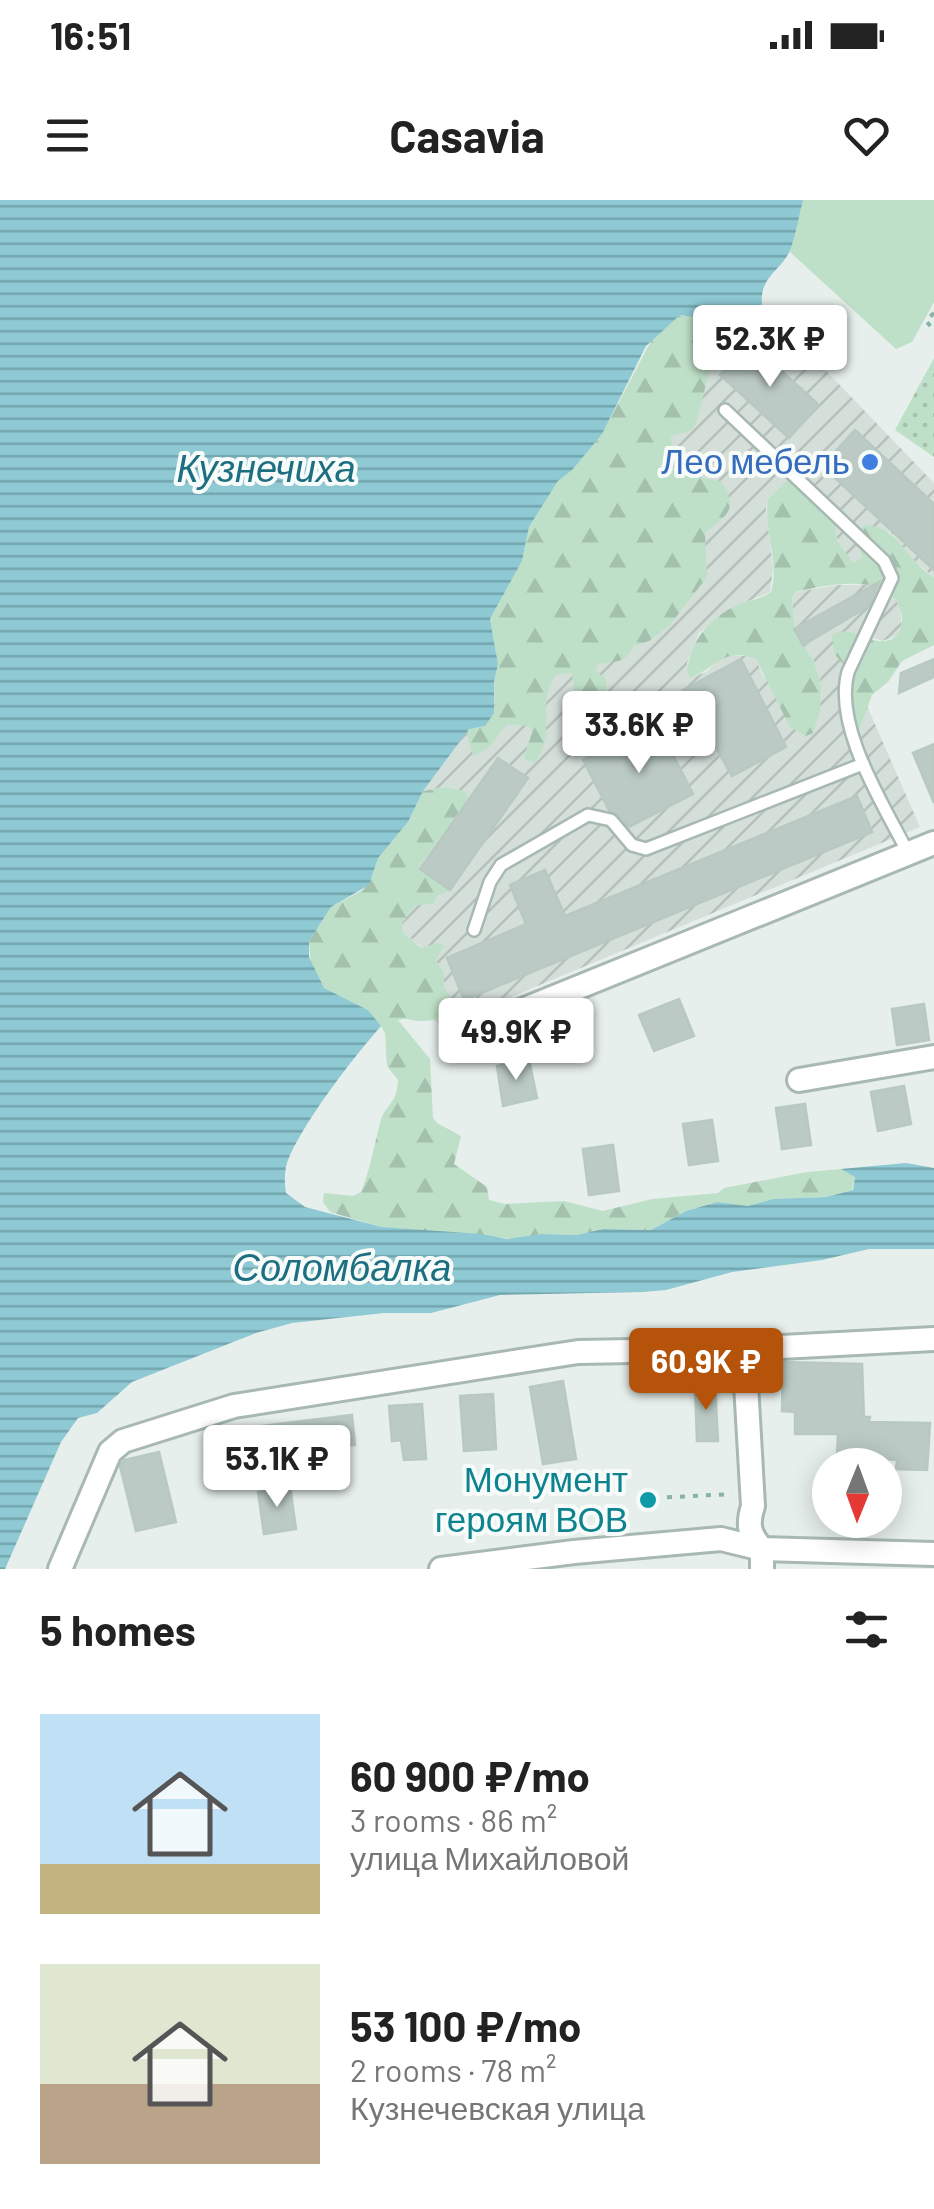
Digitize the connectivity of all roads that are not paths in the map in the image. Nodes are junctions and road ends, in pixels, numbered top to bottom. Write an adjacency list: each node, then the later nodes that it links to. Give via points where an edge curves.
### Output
1 (725, 410): 2 (lane, via 884,560 892,578 844,688)
2 (863, 764): 3 (lane); 4 (lane, via 646,849 632,845 611,820 588,816 501,865)
3 (926, 850): 5 (street)
4 (474, 930)
5 (488, 1024)
6 (934, 1057): 7 (street)
7 (799, 1080)
8 (934, 1339): 9 (street)
9 (744, 1349): 11 (street, via 748,1522); 12 (street, via 578,1352 234,1406 124,1441 100,1468)
10 (934, 1554): 11 (street)
11 (762, 1559): 13 (street, via 720,1539)
12 (60, 1569)
13 (441, 1569)

